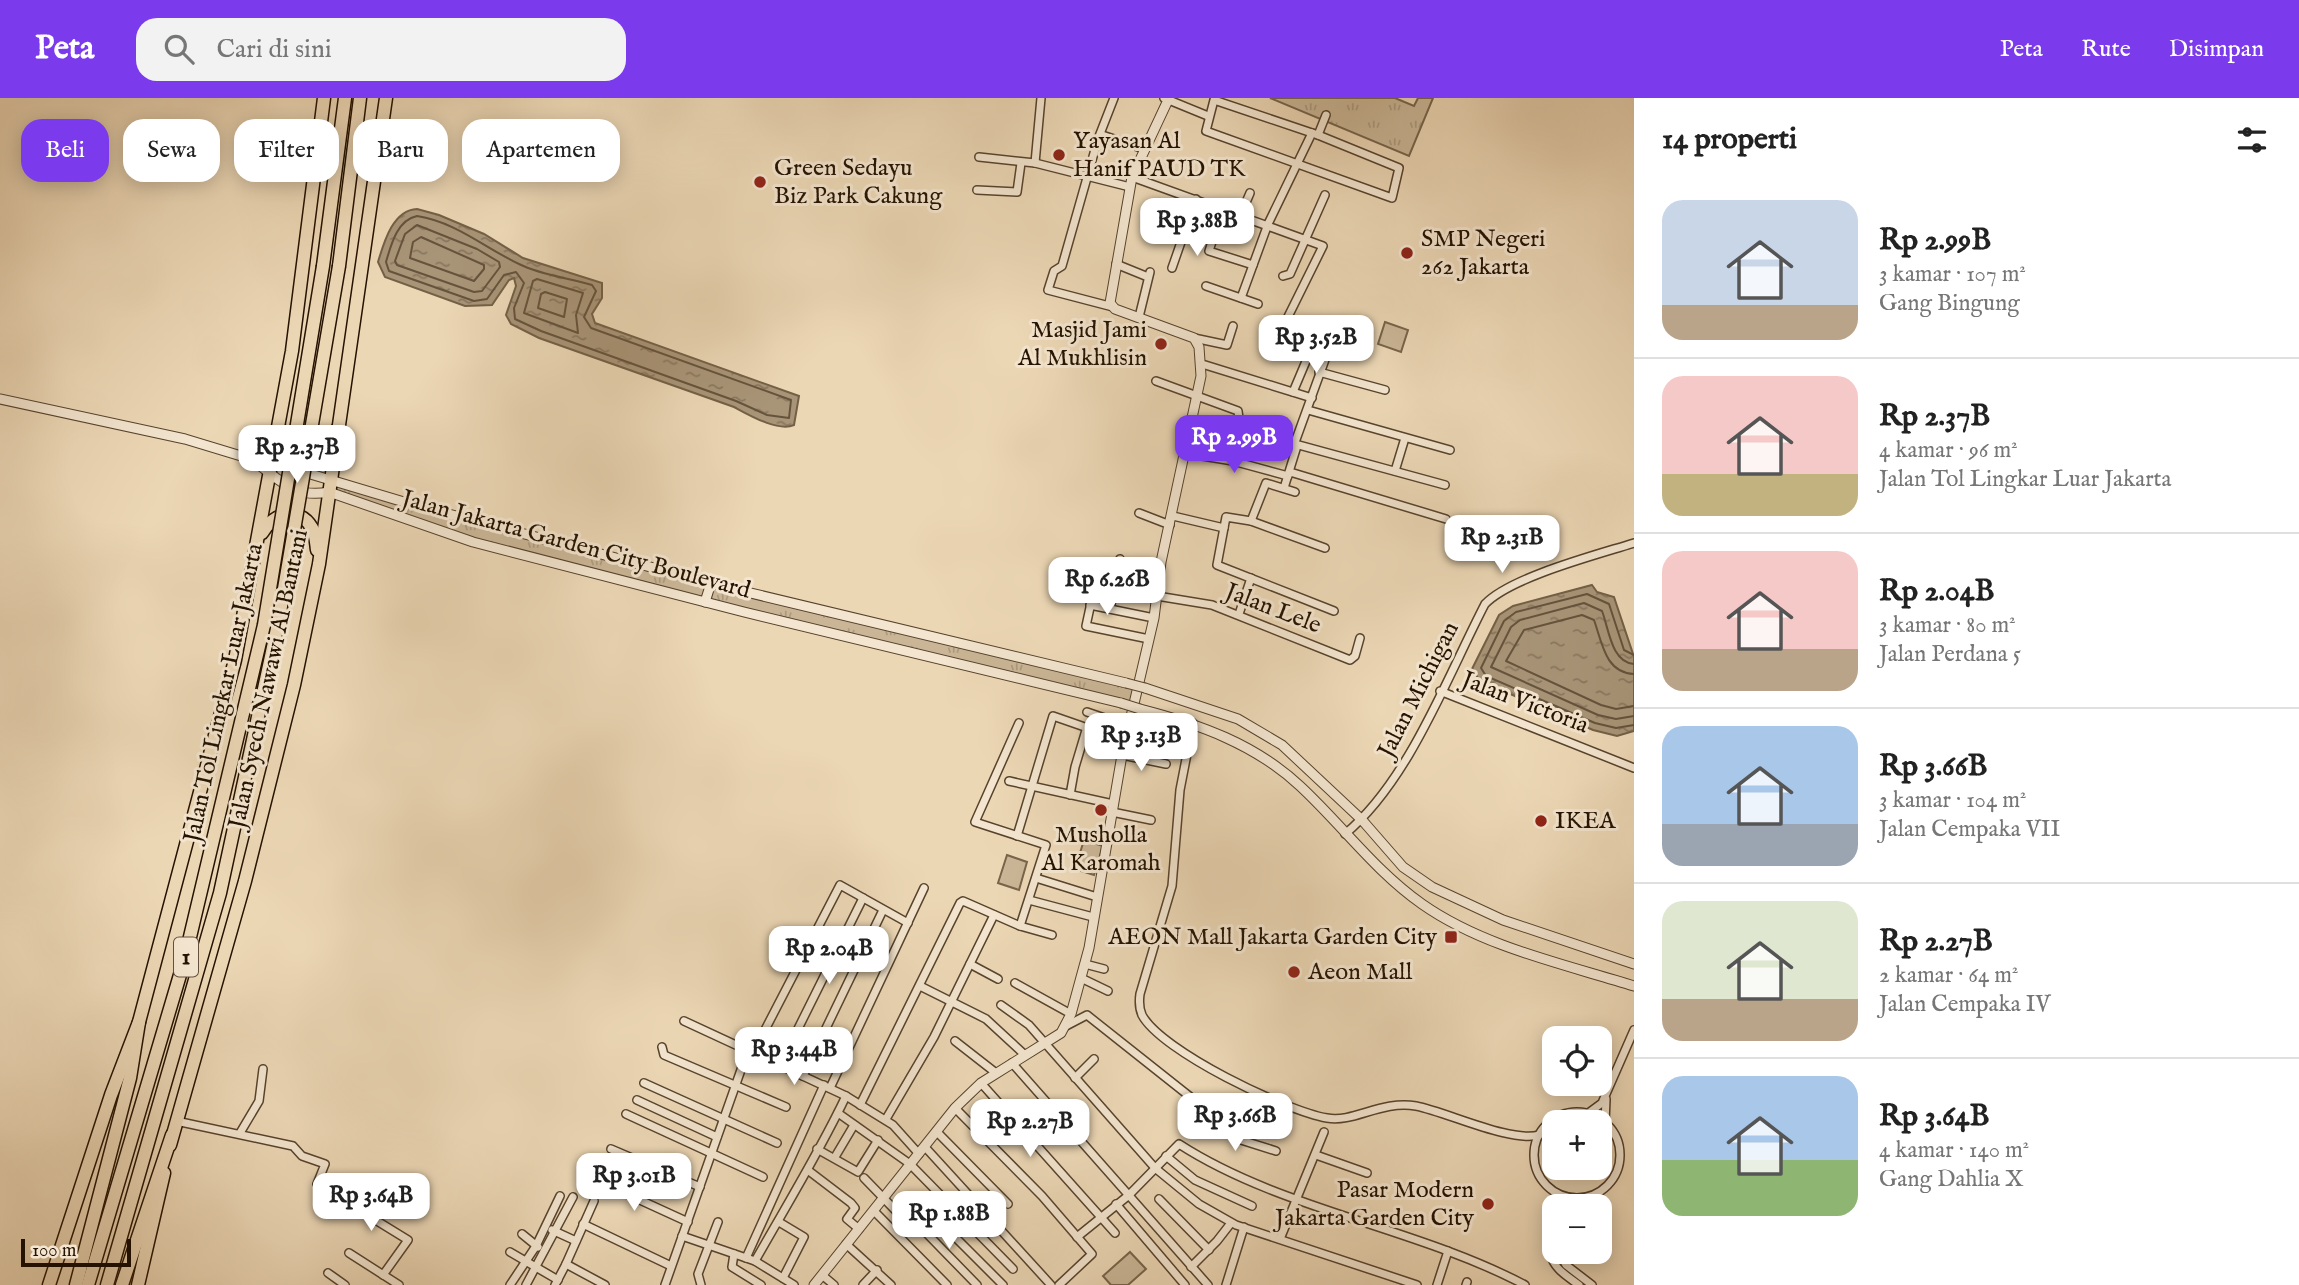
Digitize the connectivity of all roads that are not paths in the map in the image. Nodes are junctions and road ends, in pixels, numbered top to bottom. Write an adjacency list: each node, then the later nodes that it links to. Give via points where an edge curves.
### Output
1 (324, 98): 48 (highway)
2 (345, 98): 254 (highway, Jalan Tol Lingkar Luar Jakarta / 1, bridge, via 323,266 264,625 186,958)
3 (360, 98): 255 (highway, Jalan Tol Lingkar Luar Jakarta / 1, bridge, via 339,266 278,624 220,893)
4 (386, 98): 50 (highway, Jalan Syech Nawawi Al Bantani)
5 (1041, 98): 15 (street)
6 (1114, 98): 11 (street)
7 (1167, 99): 9 (street); 12 (street)
8 (1326, 115): 10 (street)
9 (1208, 116): 10 (street, via 1215,99); 16 (street, via 1206,131)
10 (1315, 134): 16 (street); 16 (street, via 1401,169 1392,198)
11 (1102, 135): 12 (street); 17 (street)
12 (1144, 149): 18 (street)
13 (979, 157): 14 (street)
14 (1021, 163): 15 (street); 20 (street, via 1017,192)
15 (1035, 163): 17 (street)
16 (1295, 165): 26 (street)
17 (1088, 177): 19 (street); 35 (street, via 1062,268 1054,271 1049,291)
18 (1132, 177): 19 (street); 23 (street)
19 (1129, 187): 28 (street)
20 (977, 190)
21 (1250, 193): 25 (street)
22 (1325, 195): 27 (street)
23 (1196, 199): 24 (street); 30 (street)
24 (1223, 208): 25 (street); 29 (street, via 1209,251)
25 (1241, 214): 26 (street)
26 (1268, 225): 27 (street); 29 (street)
27 (1304, 239): 31 (street, via 1290,274); 39 (street, via 1323,246 1279,335)
28 (1116, 264): 35 (street, via 1110,298); 36 (street, via 1149,274)
29 (1253, 265): 33 (street)
30 (1172, 268)
31 (1283, 276)
32 (1206, 286): 33 (street)
33 (1241, 298): 34 (street)
34 (1258, 304)
35 (1113, 307): 36 (street)
36 (1139, 317): 38 (street)
37 (1233, 327): 38 (street, via 1227,345)
38 (1194, 338): 40 (street)
39 (1312, 347): 41 (street, via 1327,354); 44 (street)
40 (1202, 364): 44 (street); 45 (street)
41 (1319, 372): 43 (street); 46 (street)
42 (1156, 381): 45 (street)
43 (1385, 390)
44 (1293, 392): 46 (street)
45 (1195, 394): 52 (street, via 1240,412 1242,427); 54 (street)
46 (1312, 398): 49 (street)
47 (0, 399): 55 (street, Jalan Jakarta Garden City Boulevard, via 156,433)
48 (282, 405): 50 (highway, via 283,447 304,458 324,452); 55 (highway, Jalan Syech Nawawi Al Bantani)
49 (1308, 411): 51 (street); 52 (street)
50 (342, 414): 59 (highway, Jalan Syech Nawawi Al Bantani)
51 (1405, 438): 53 (street); 56 (street)
52 (1296, 446): 56 (street); 57 (street)
53 (1450, 450)
54 (1184, 453): 57 (street); 64 (street)
55 (270, 467): 59 (street, Jalan Jakarta Garden City Boulevard); 59 (street, Jalan Jakarta Garden City Boulevard, via 304,495); 70 (highway, Jalan Syech Nawawi Al Bantani)
56 (1395, 471): 58 (street)
57 (1289, 474): 60 (street); 63 (street)
58 (1445, 485)
59 (330, 486): 66 (street, Jalan Jakarta Garden City Boulevard); 68 (street, Jalan Jakarta Garden City Boulevard); 73 (highway, Jalan Syech Nawawi Al Bantani)
60 (1284, 488): 61 (street); 65 (street, via 1266,483)
61 (1295, 492)
62 (1139, 513): 64 (street)
63 (1446, 519)
64 (1172, 520): 67 (street); 77 (street)
65 (1251, 521): 67 (street, via 1229,516); 71 (street)
66 (478, 522): 68 (street); 76 (street, Jalan Jakarta Garden City Boulevard)
67 (1224, 528): 75 (street, via 1217,565)
68 (472, 542): 78 (street, Jalan Jakarta Garden City Boulevard)
69 (1634, 543): 86 (street, Jalan Michigan, via 1510,586 1491,597)
70 (256, 546): 73 (highway, via 275,517 300,517 314,531); 129 (highway, Jalan Syech Nawawi Al Bantani, via 235,660)
71 (1325, 548)
72 (1120, 559): 80 (street)
73 (319, 564): 160 (highway, Jalan Syech Nawawi Al Bantani, via 245,881)
74 (1097, 575): 79 (street)
75 (1251, 578): 81 (street); 82 (street)
76 (711, 583): 78 (street); 101 (street, Jalan Jakarta Garden City Boulevard, bridge, via 1126,683 1238,719 1282,745)
77 (1157, 596): 82 (street, Jalan Lele); 83 (street)
78 (705, 602): 89 (street, Jalan Jakarta Garden City Boulevard, bridge)
79 (1090, 605): 80 (street); 85 (street, via 1087,627)
80 (1110, 609): 83 (street)
81 (1334, 611)
82 (1239, 614): 84 (street, Jalan Lele, via 1350,660)
83 (1154, 618): 85 (street)
84 (1360, 638)
85 (1149, 639): 90 (street)
86 (1440, 691): 95 (street, Jalan Victoria); 101 (street, Jalan Michigan, via 1395,778)
87 (1087, 712): 90 (street)
88 (1019, 723): 103 (street, via 975,823)
89 (1193, 723): 102 (street, Jalan Jakarta Garden City Boulevard, via 1228,737 1269,762 1300,786); 171 (street, via 1172,886 1140,994 1147,1022 1227,1079 1325,1118 1404,1104)
90 (1128, 726): 92 (street)
91 (1087, 727): 92 (street); 97 (street, via 1053,716); 98 (street)
92 (1125, 741): 93 (street)
93 (1122, 755): 94 (street); 99 (street)
94 (1166, 764)
95 (1634, 768)
96 (1009, 781): 97 (street)
97 (1031, 787): 98 (street); 103 (street)
98 (1070, 795): 99 (street)
99 (1112, 808): 100 (street); 106 (street)
100 (1151, 820)
101 (1362, 820): 102 (street, Jalan Michigan); 117 (street, Jalan Jakarta Garden City Boulevard, via 1403,867 1458,901)
102 (1345, 834): 123 (street, Jalan Jakarta Garden City Boulevard, via 1423,905 1462,927)
103 (1017, 836): 104 (street, via 1046,845)
104 (1036, 878): 106 (street); 108 (street)
105 (924, 888): 112 (street)
106 (1097, 897): 111 (street)
107 (863, 898): 109 (street); 135 (street, via 841,885); 139 (street)
108 (1029, 900): 111 (street); 113 (street)
109 (883, 910): 112 (street); 142 (street)
110 (993, 915): 113 (street); 115 (street); 122 (street, via 960,903)
111 (1093, 917): 116 (street)
112 (908, 923): 147 (street)
113 (1020, 926): 114 (street)
114 (1052, 936)
115 (970, 964): 120 (street); 125 (street)
116 (1085, 964): 118 (street); 119 (street)
117 (1634, 964)
118 (1104, 969)
119 (1081, 978): 124 (street); 127 (street)
120 (998, 979)
121 (1016, 983): 127 (street)
122 (920, 986): 125 (street); 152 (street)
123 (1634, 986)
124 (1108, 991)
125 (952, 1001): 136 (street, via 986,1019); 159 (street)
126 (1001, 1005): 133 (street)
127 (1071, 1014): 130 (street)
128 (684, 1021): 135 (street)
129 (138, 1022): 252 (highway); 253 (highway, via 130,1077)
130 (1066, 1026): 133 (street); 161 (street, via 1087,1015 1198,1103)
131 (1634, 1030): 144 (street)
132 (955, 1041): 141 (street)
133 (1045, 1043): 136 (street); 143 (street)
134 (662, 1047): 148 (street, via 664,1055)
135 (750, 1051): 139 (street); 148 (street)
136 (1025, 1055): 138 (street)
137 (1094, 1059): 143 (street)
138 (1012, 1063): 141 (street); 196 (street)
139 (780, 1065): 142 (street)
140 (262, 1069): 167 (street, via 259,1101)
141 (996, 1073): 146 (street)
142 (803, 1076): 147 (street)
143 (1075, 1078): 185 (street)
144 (1612, 1081)
145 (644, 1083): 158 (street)
146 (981, 1083): 154 (street); 208 (street)
147 (827, 1086): 149 (street); 233 (street)
148 (734, 1087): 153 (street); 158 (street)
149 (846, 1096): 152 (street); 157 (street)
150 (1606, 1096): 155 (street)
151 (637, 1100): 172 (street)
152 (860, 1105): 159 (street)
153 (786, 1107)
154 (954, 1108): 165 (street); 221 (street)
155 (1592, 1110)
156 (626, 1114): 180 (street)
157 (838, 1114): 162 (street); 177 (street)
158 (723, 1119): 172 (street); 174 (street)
159 (886, 1119): 178 (street)
160 (175, 1121): 167 (street); 169 (highway, Jalan Syech Nawawi Al Bantani)
161 (1247, 1122): 163 (street, via 1251,1117); 179 (street, via 1241,1140)
162 (854, 1125): 173 (street); 183 (street)
163 (1276, 1126)
164 (1542, 1131): 170 (street)
165 (937, 1132): 178 (street); 203 (street)
166 (1324, 1132): 181 (street)
167 (240, 1133): 245 (street, via 293,1146 302,1156 325,1164 317,1184 408,1240)
168 (1612, 1134): 191 (street, via 1619,1145 1617,1172)
169 (172, 1135): 256 (highway); 257 (highway)
170 (1539, 1135): 171 (street); 175 (street)
171 (1515, 1136): 175 (street)
172 (717, 1137): 180 (street)
173 (878, 1140): 183 (street, via 858,1172); 184 (street)
174 (777, 1143)
175 (1535, 1148): 194 (street, via 1541,1177)
176 (611, 1149): 193 (street)
177 (817, 1149): 183 (street); 186 (street)
178 (922, 1151): 184 (street); 275 (street)
179 (1276, 1152)
180 (711, 1154): 188 (street); 193 (street)
181 (1316, 1155): 187 (street); 199 (street)
182 (1166, 1156): 185 (street); 199 (street, via 1180,1144 1220,1170); 205 (street, via 1195,1180)
183 (835, 1157)
184 (910, 1164): 200 (street); 242 (street)
185 (1154, 1168): 196 (street); 212 (street, via 1189,1198)
186 (808, 1171): 211 (street); 216 (street, via 851,1203 855,1208 847,1219)
187 (1367, 1173)
188 (763, 1177)
189 (592, 1178): 209 (street)
190 (864, 1178): 200 (street)
191 (1612, 1178)
192 (1610, 1180): 195 (street)
193 (700, 1187): 209 (street)
194 (1560, 1194)
195 (1592, 1194)
196 (1129, 1195): 204 (street); 241 (street)
197 (560, 1196): 214 (street)
198 (573, 1197): 217 (street)
199 (1298, 1198): 222 (street); 229 (street)
200 (885, 1199): 206 (street, via 896,1211); 207 (street)
201 (1159, 1199): 227 (street)
202 (594, 1201): 213 (street)
203 (1008, 1204)
204 (1116, 1204): 208 (street); 277 (street)
205 (1252, 1206)
206 (902, 1208): 251 (street, via 915,1197); 274 (street)
207 (874, 1211): 216 (street); 273 (street)
208 (1100, 1217): 218 (street); 221 (street)
209 (688, 1222): 220 (street)
210 (718, 1222): 225 (street)
211 (779, 1222): 235 (street); 248 (street, via 804,1237)
212 (1231, 1223): 215 (street); 227 (street)
213 (583, 1224): 223 (street); 240 (street)
214 (546, 1226): 217 (street); 226 (street)
215 (1244, 1227): 222 (street); 279 (street)
216 (859, 1229): 224 (street)
217 (555, 1231): 223 (street); 228 (street)
218 (1115, 1233)
219 (522, 1234): 226 (street)
220 (682, 1236): 225 (street); 240 (street)
221 (1077, 1237): 276 (street, via 1092,1254)
222 (1280, 1239): 280 (street)
223 (576, 1241): 236 (street)
224 (846, 1244): 243 (street); 246 (street)
225 (708, 1245): 232 (street); 265 (street, via 698,1274)
226 (536, 1246): 228 (street); 234 (street)
227 (1209, 1250): 241 (street)
228 (545, 1251): 239 (street)
229 (1448, 1251): 281 (street); 282 (street)
230 (510, 1252): 234 (street)
231 (349, 1253): 245 (street)
232 (734, 1254): 233 (street); 247 (street, via 732,1267)
233 (746, 1258): 235 (street)
234 (526, 1260): 239 (street); 260 (street)
235 (755, 1261): 248 (street)
236 (566, 1264): 249 (street); 250 (street)
237 (1555, 1264): 283 (street)
238 (1565, 1264): 284 (street)
239 (537, 1266): 250 (street); 261 (street)
240 (671, 1266): 264 (street)
241 (1191, 1267): 278 (street)
242 (1013, 1269)
243 (877, 1270): 271 (street); 272 (street)
244 (328, 1273): 258 (street)
245 (383, 1275): 259 (street)
246 (822, 1275): 269 (street); 270 (street)
247 (746, 1276): 266 (street); 267 (street)
248 (783, 1278): 268 (street)
249 (586, 1281): 262 (street)
250 (557, 1282)
251 (998, 1283)
252 (49, 1285)
253 (75, 1285)
254 (88, 1285)
255 (107, 1285)
256 (122, 1285)
257 (138, 1285)
258 (345, 1285)
259 (399, 1285)
260 (510, 1285)
261 (526, 1285)
262 (605, 1285)
263 (658, 1285): 264 (street)
264 (666, 1285)
265 (701, 1285)
266 (742, 1285)
267 (761, 1285)
268 (794, 1285)
269 (814, 1285)
270 (834, 1285)
271 (863, 1285)
272 (891, 1285)
273 (947, 1285)
274 (978, 1285)
275 (1051, 1285)
276 (1059, 1285)
277 (1185, 1285)
278 (1208, 1285)
279 (1226, 1285)
280 (1417, 1285)
281 (1437, 1285)
282 (1525, 1285)
283 (1579, 1285)
284 (1592, 1285)

